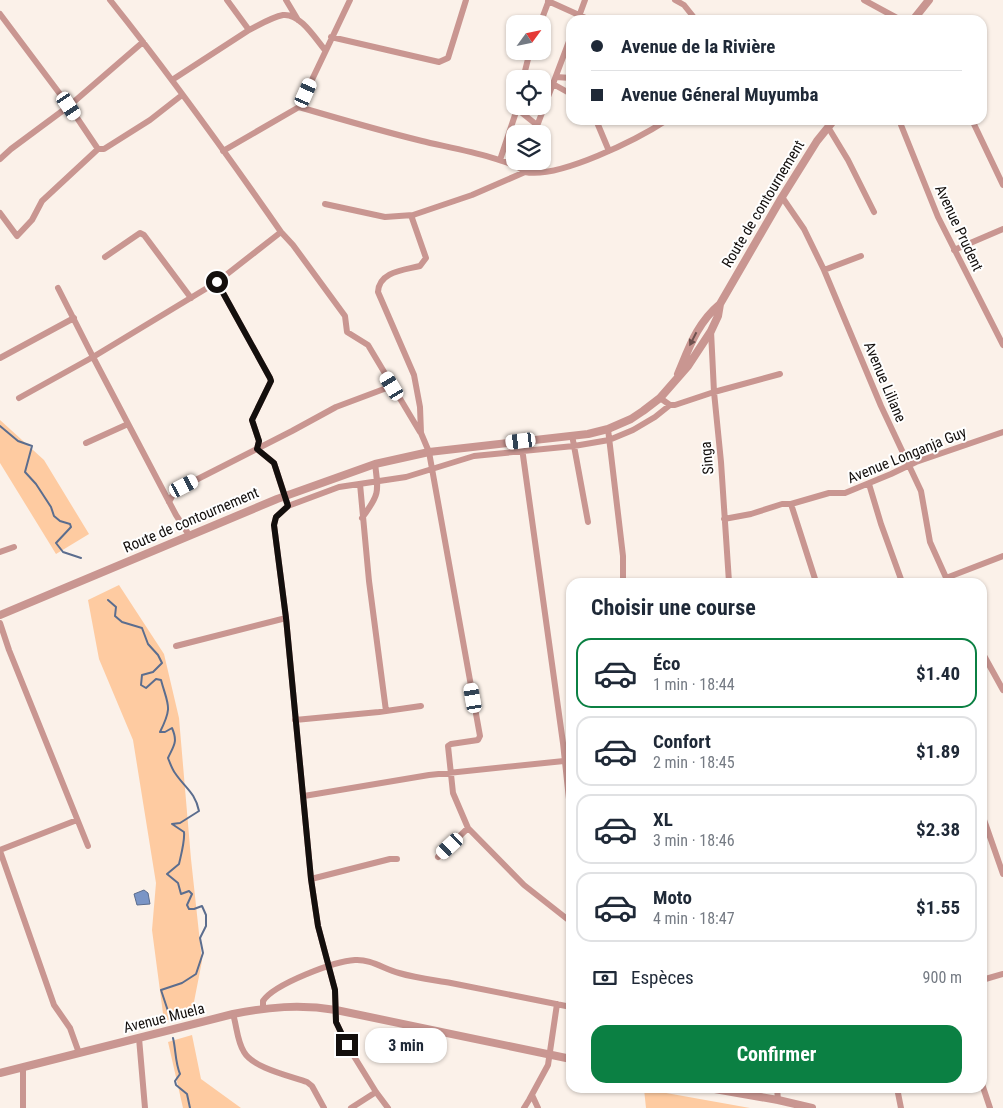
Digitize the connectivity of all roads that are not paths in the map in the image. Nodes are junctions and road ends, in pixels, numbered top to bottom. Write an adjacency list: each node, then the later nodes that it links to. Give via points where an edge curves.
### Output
1 (110, 0): 21 (street)
2 (227, 0): 19 (street)
3 (286, 0): 18 (street)
4 (350, 0): 20 (street)
5 (466, 0): 20 (street, via 448,58 444,61)
6 (585, 0): 14 (street)
7 (675, 0): 15 (street)
8 (864, 0): 16 (street)
9 (929, 0): 17 (street)
10 (548, 1): 12 (street); 13 (street)
11 (0, 14): 30 (street)
12 (543, 15)
13 (573, 15)
14 (579, 15)
15 (692, 15)
16 (888, 15)
17 (919, 15)
18 (298, 20): 19 (street, via 282,15); 23 (street)
19 (249, 30): 25 (street)
20 (331, 37): 23 (street)
21 (144, 42): 25 (street); 30 (street)
22 (566, 49): 27 (street)
23 (325, 50): 31 (street)
24 (566, 79): 27 (street)
25 (172, 80): 29 (street)
26 (551, 80): 27 (street)
27 (554, 80): 28 (street); 35 (street)
28 (566, 90)
29 (182, 94): 42 (street, via 150,120 104,149); 44 (street)
30 (69, 106): 42 (street); 45 (street)
31 (300, 107): 44 (street); 46 (street)
32 (514, 115): 46 (street)
33 (524, 115): 34 (street)
34 (536, 125)
35 (537, 125)
36 (598, 125): 43 (street)
37 (659, 125): 43 (street)
38 (830, 125): 41 (street, Route de contournement)
39 (901, 125): 58 (street, Avenue Prudent)
40 (974, 125): 50 (street)
41 (828, 128): 51 (street, Route de contournement); 53 (street)
42 (98, 149): 54 (street, via 42,201 32,220 17,236)
43 (609, 150): 49 (street, via 548,172 534,174)
44 (223, 151): 57 (street)
45 (0, 159)
46 (500, 160): 47 (street)
47 (506, 162)
48 (518, 170): 55 (street, via 472,195)
49 (528, 170)
50 (1003, 185)
51 (782, 197): 61 (street, Avenue Liliane, via 804,229); 65 (street, Route de contournement)
52 (325, 204): 55 (street, via 385,217)
53 (874, 212)
54 (0, 213)
55 (413, 215): 81 (street, via 426,258 420,266 392,273 381,281 378,292 414,376)
56 (1003, 229): 58 (street)
57 (281, 232): 62 (street); 73 (street, via 345,316 347,332 368,345)
58 (954, 250): 68 (street, Avenue Prudent)
59 (861, 256): 61 (street)
60 (104, 257): 64 (street, via 140,233)
61 (824, 270): 91 (street, Avenue Liliane, via 880,406)
62 (217, 282): 64 (street); 87 (street, via 271,381 252,420 259,441)
63 (58, 288): 66 (street)
64 (190, 298): 69 (street)
65 (720, 304): 67 (street, Route de contournement); 72 (street, Route de contournement, one-way to 72, via 691,340)
66 (74, 318): 69 (street); 70 (street)
67 (711, 330): 72 (street, Route de contournement); 74 (street, Singa)
68 (1003, 345)
69 (93, 357): 75 (street); 78 (street)
70 (0, 358)
71 (780, 374): 74 (street)
72 (676, 380): 76 (street, Route de contournement)
73 (392, 386): 81 (street); 87 (street, via 336,407)
74 (714, 392): 77 (street); 101 (street, Singa)
75 (19, 398)
76 (660, 398): 77 (street); 79 (street, Route de contournement, via 630,419)
77 (670, 405): 83 (street, via 633,430)
78 (128, 424): 85 (street); 97 (street)
79 (608, 429): 82 (street, Route de contournement); 83 (street)
80 (1003, 432): 91 (street, Avenue Longanja Guy)
81 (421, 433): 88 (street)
82 (572, 435): 84 (street, Route de contournement); 86 (street)
83 (609, 440): 86 (street); 107 (street)
84 (521, 441): 88 (street, Route de contournement); 89 (street)
85 (86, 443)
86 (574, 446): 89 (street); 102 (street)
87 (257, 449): 96 (street, via 274,463); 97 (street, via 175,491)
88 (429, 452): 90 (street, Route de contournement); 92 (street)
89 (522, 452): 92 (street, via 474,456); 122 (street)
90 (375, 464): 93 (street); 96 (street, Route de contournement)
91 (909, 465): 95 (street, Avenue Longanja Guy); 111 (street, Avenue Liliane, via 921,491 930,542)
92 (432, 468): 93 (street); 123 (street, via 480,736 478,740 449,744)
93 (377, 482): 94 (street); 100 (street, via 374,503)
94 (360, 484): 99 (street, via 339,487); 100 (street)
95 (869, 484): 98 (street, Avenue Longanja Guy, via 845,493 829,493); 110 (street)
96 (286, 496): 99 (street); 103 (street, Route de contournement)
97 (169, 502): 103 (street)
98 (791, 504): 101 (street, Avenue Longanja Guy); 109 (street)
99 (288, 506): 114 (street, via 276,517 274,525)
100 (362, 518): 120 (street)
101 (724, 518): 108 (street, Singa)
102 (588, 522)
103 (189, 535): 113 (street, Route de contournement)
104 (14, 547): 105 (street)
105 (0, 552)
106 (1003, 556): 112 (street)
107 (623, 578)
108 (730, 578)
109 (815, 578)
110 (901, 578)
111 (946, 578)
112 (952, 578)
113 (0, 615)
114 (286, 618): 116 (street); 121 (street)
115 (0, 623): 126 (street)
116 (176, 646)
117 (987, 661): 118 (street)
118 (1003, 690)
119 (421, 706): 120 (street)
120 (386, 711): 121 (street)
121 (295, 720): 125 (street)
122 (564, 761): 123 (street); 124 (street)
123 (450, 772): 125 (street); 127 (street, via 453,793)
124 (566, 777)
125 (304, 796): 134 (street)
126 (77, 820): 129 (street); 130 (street)
127 (468, 828): 131 (street); 135 (street, via 524,885)
128 (987, 828): 133 (street)
129 (88, 846)
130 (0, 851): 145 (street, via 54,1005 70,1028)
131 (438, 857)
132 (397, 859): 134 (street)
133 (1003, 874)
134 (311, 879): 136 (street)
135 (566, 918)
136 (328, 967): 139 (street, via 347,961 366,961 398,973); 141 (street, via 278,988 266,997); 142 (street, via 335,990)
137 (1003, 974): 138 (street)
138 (987, 979)
139 (557, 1004): 140 (street); 146 (street)
140 (566, 1006)
141 (263, 1008): 142 (street, Avenue Muela, via 300,1006); 143 (street, Avenue Muela)
142 (336, 1010): 146 (street, Avenue Muela); 150 (street, via 338,1027)
143 (233, 1014): 144 (street, Avenue Muela); 159 (street, via 245,1055 255,1063 307,1082)
144 (139, 1038): 145 (street, Avenue Muela); 158 (street)
145 (79, 1053): 148 (street, Avenue Muela)
146 (549, 1055): 147 (street); 155 (street, via 547,1067)
147 (566, 1058)
148 (23, 1067): 149 (street, Avenue Muela); 157 (street)
149 (0, 1072)
150 (376, 1092): 160 (street); 161 (street)
151 (737, 1093): 156 (street)
152 (777, 1093): 156 (street)
153 (898, 1093): 165 (street)
154 (985, 1093): 166 (street)
155 (532, 1095): 162 (street); 163 (street)
156 (778, 1100): 164 (street)
157 (23, 1108)
158 (145, 1108)
159 (324, 1108)
160 (351, 1108)
161 (388, 1108)
162 (524, 1108)
163 (538, 1108)
164 (812, 1108)
165 (901, 1108)
166 (990, 1108)

